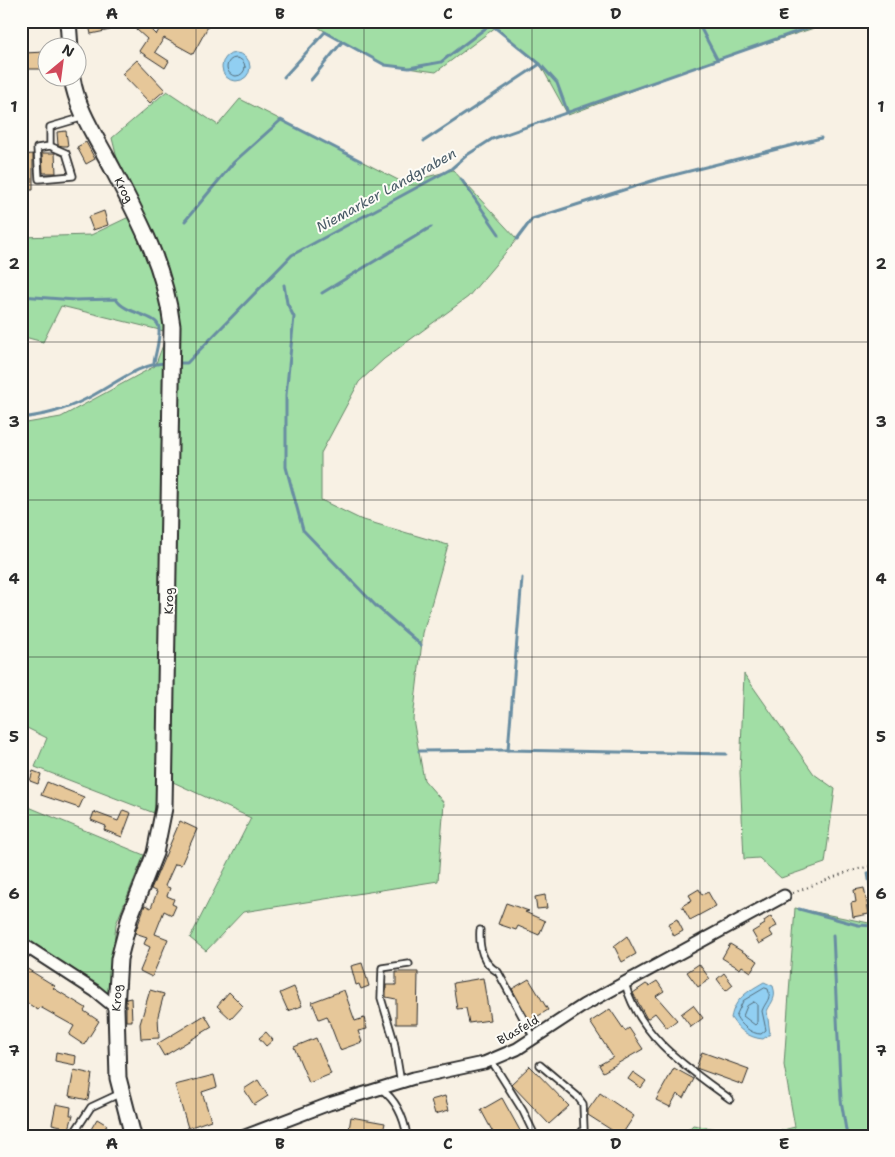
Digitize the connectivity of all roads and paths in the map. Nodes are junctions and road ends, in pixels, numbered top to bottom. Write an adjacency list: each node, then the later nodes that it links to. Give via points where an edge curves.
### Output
1 (68, 21): 2 (street)
2 (69, 38)
3 (74, 88): 4 (street, Krog)
4 (84, 117): 5 (lane, via 50,127); 12 (street, Krog, via 145,230 156,259 170,310 172,361 164,808 155,854 122,939)
5 (50, 146): 5 (lane, via 37,148 39,179 73,176 66,154)
6 (874, 865): 7 (path)
7 (784, 896): 11 (street, Blasfeld)
8 (480, 930): 13 (lane, via 479,948 490,968 498,972)
9 (21, 943): 12 (street)
10 (409, 964): 16 (lane, via 382,968 382,998)
11 (625, 983): 13 (street, Blasfeld); 19 (lane, via 630,1002 662,1047)
12 (116, 1008): 18 (street, Krog)
13 (534, 1038): 14 (street, Blasfeld)
14 (491, 1060): 16 (street, Blasfeld); 24 (lane)
15 (540, 1065): 25 (lane, via 583,1104 584,1129)
16 (401, 1083): 17 (street, Blasfeld)
17 (382, 1089): 22 (street, Blasfeld, via 329,1104); 23 (lane, via 397,1105 405,1123)
18 (121, 1093): 20 (lane, via 91,1107); 21 (street, Krog)
19 (730, 1100)
20 (72, 1136)
21 (133, 1136)
22 (244, 1136)
23 (406, 1136)
24 (535, 1136)
25 (578, 1136)

